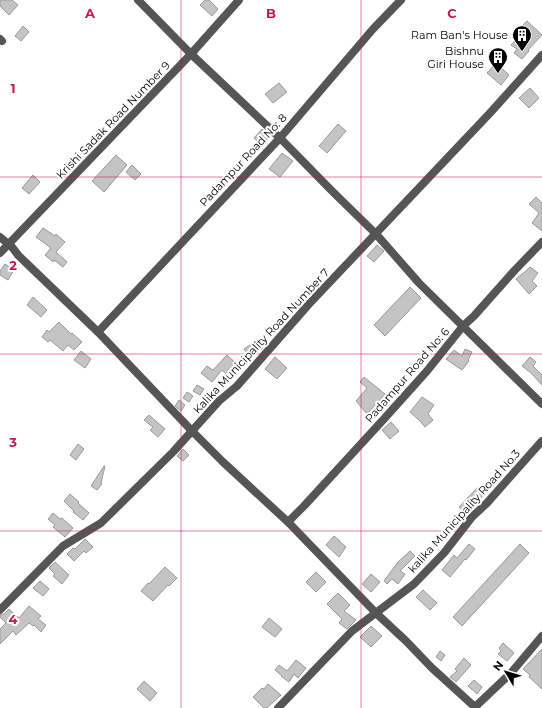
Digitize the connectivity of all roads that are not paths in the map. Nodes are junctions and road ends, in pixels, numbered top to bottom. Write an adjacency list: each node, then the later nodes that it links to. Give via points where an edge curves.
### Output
1 (138, 0): 4 (street)
2 (239, 0): 4 (street, Krishi Sadak Road Number 9)
3 (401, 0): 6 (street, Padampur Road No: 8)
4 (191, 54): 6 (street); 10 (street, Krishi Sadak Road Number 9)
5 (542, 55): 7 (street, Kalika Municipality Road Number 7)
6 (280, 138): 7 (street); 13 (street, Padampur Road No: 8)
7 (376, 234): 12 (street, via 419,283); 15 (street, Kalika Municipality Road Number 7)
8 (0, 236): 10 (street)
9 (542, 242): 12 (street, Padampur Road No: 6)
10 (8, 244): 11 (street, Krishi Sadak Road Number 9); 13 (street)
11 (0, 253)
12 (463, 326): 14 (street); 17 (street, Padampur Road No: 6, via 398,404)
13 (98, 332): 15 (street)
14 (542, 404)
15 (193, 432): 17 (street); 18 (street, Kalika Municipality Road Number 7, via 101,523 63,546)
16 (542, 441): 19 (street, kalika Municipality Road No.3, via 414,584)
17 (288, 522): 19 (street)
18 (0, 610)
19 (376, 612): 21 (street, kalika Municipality Road No.3, via 352,631); 22 (street)
20 (542, 636): 22 (street, via 511,673)
21 (278, 708)
22 (476, 708)

